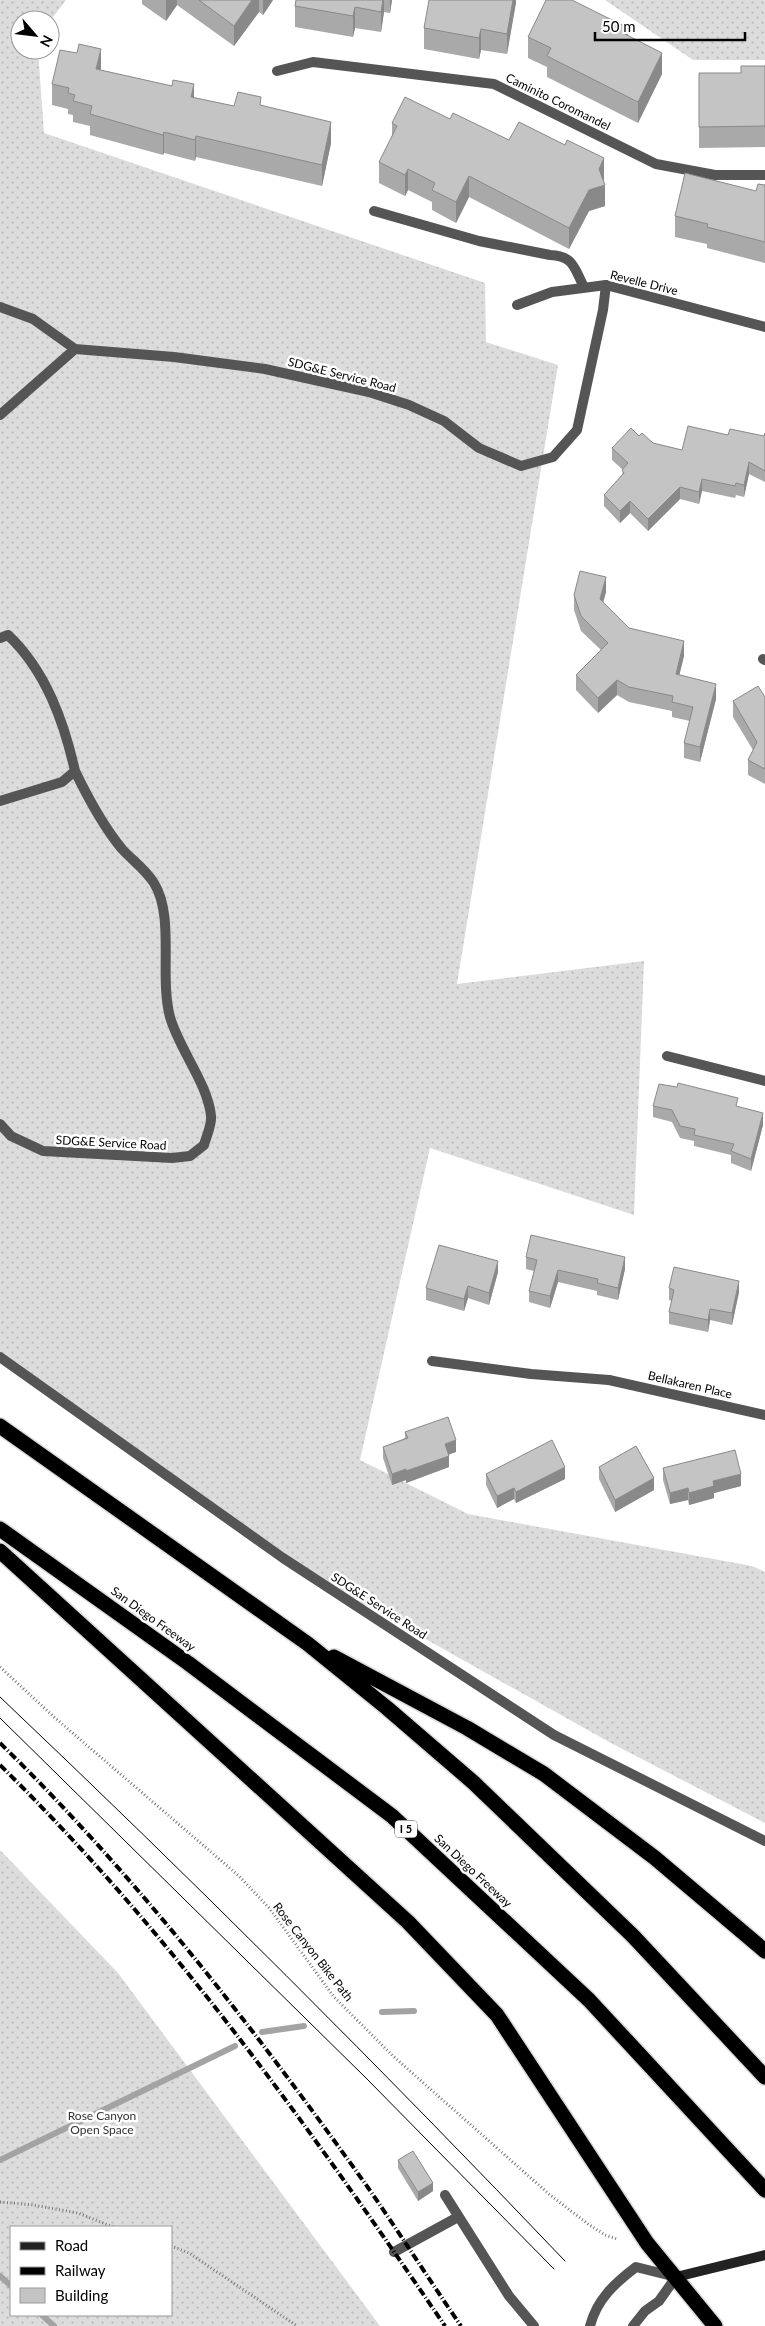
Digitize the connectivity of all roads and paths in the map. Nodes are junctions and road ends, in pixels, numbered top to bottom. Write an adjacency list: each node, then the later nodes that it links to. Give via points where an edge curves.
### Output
1 (277, 71): 2 (street, Caminito Coromandel, via 313,62 494,84 656,164 715,175)
2 (765, 176)
3 (374, 211): 5 (street, via 479,241 562,256 571,260)
4 (606, 285): 5 (street, Revelle Drive); 8 (street, Revelle Drive); 9 (street, SDG&E Service Road, via 577,430 553,457 522,466 479,448 444,421 369,392 265,369)
5 (584, 287): 6 (street, Revelle Drive, via 552,292)
6 (517, 305)
7 (0, 307): 9 (street, via 33,319)
8 (765, 327)
9 (75, 349): 10 (street)
10 (0, 415)
11 (0, 627): 12 (street, SDG&E Service Road)
12 (4, 637): 13 (street, SDG&E Service Road, via 38,670 65,729)
13 (75, 771): 14 (street, via 62,782); 17 (street, SDG&E Service Road, via 91,804 121,848 154,882 165,914 164,987 171,1018 199,1080 211,1117 204,1145 190,1156 172,1158 43,1151 11,1136)
14 (0, 801)
15 (667, 1056): 16 (street)
16 (765, 1081)
17 (0, 1124)
18 (0, 1357): 26 (street, SDG&E Service Road, via 283,1558 554,1735)
19 (432, 1361): 20 (street, Bellakaren Place, via 608,1380)
20 (765, 1415)
21 (0, 1426): 24 (highway)
22 (0, 1529): 29 (highway, San Diego Freeway / I 5, via 188,1662 392,1816 589,2000)
23 (0, 1552): 38 (highway, via 408,1922 497,2015 648,2243)
24 (308, 1644): 27 (highway, via 387,1683 544,1774 655,1858); 28 (highway, via 481,1790 634,1936)
25 (0, 1667): 34 (path, Rose Canyon Bike Path, via 238,1876 270,1909 334,1998 393,2056 550,2195 588,2224)
26 (765, 1841)
27 (765, 1951)
28 (765, 2077)
29 (763, 2188)
30 (445, 2195): 32 (street)
31 (0, 2202): 33 (path, via 78,2213)
32 (458, 2217): 36 (street); 40 (street, via 509,2296)
33 (110, 2226)
34 (617, 2239)
35 (172, 2246): 39 (path, via 189,2253)
36 (394, 2252)
37 (765, 2255): 38 (main road)
38 (676, 2277): 41 (street, via 636,2267 604,2295); 42 (street, via 659,2301); 43 (highway)
39 (297, 2326)
40 (534, 2326)
41 (590, 2326)
42 (633, 2326)
43 (715, 2326)

